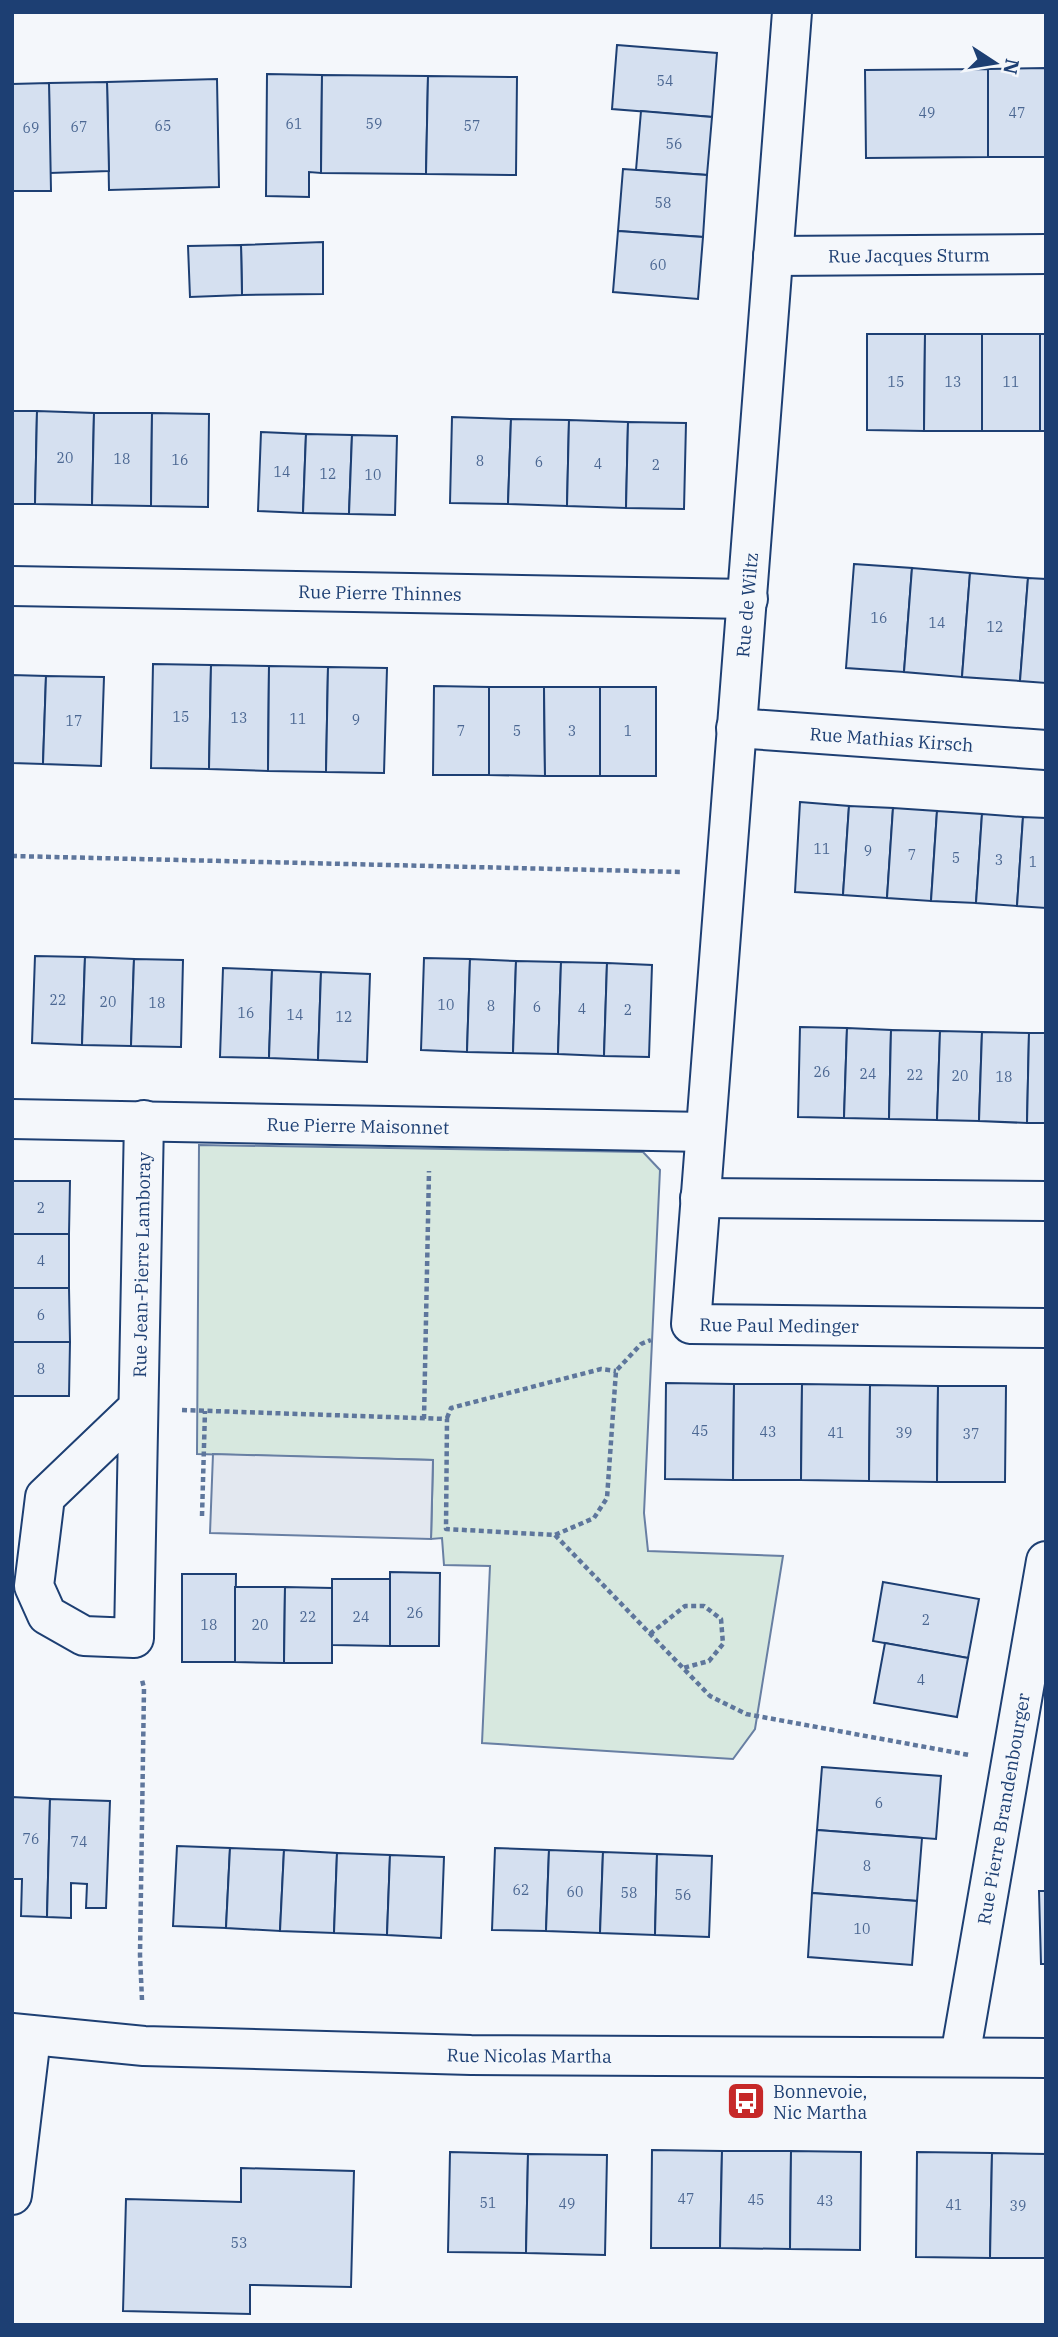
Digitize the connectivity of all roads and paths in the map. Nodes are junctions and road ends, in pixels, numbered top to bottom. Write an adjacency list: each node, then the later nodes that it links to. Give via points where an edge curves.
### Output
1 (792, 12): 3 (street, Rue de Wiltz)
2 (1046, 254): 3 (street, Rue Jacques Sturm)
3 (773, 256): 5 (street, Rue de Wiltz)
4 (12, 586): 5 (street, Rue Pierre Thinnes)
5 (748, 598): 6 (street, Rue de Wiltz)
6 (736, 729): 7 (street, Rue Mathias Kirsch); 9 (street, Rue de Wiltz)
7 (1046, 750)
8 (12, 856): 9 (path)
9 (725, 873): 13 (street, Rue de Wiltz)
10 (12, 1119): 11 (street, Rue Pierre Maisonnet)
11 (144, 1120): 12 (street, Rue Pierre Maisonnet); 19 (street, Rue Jean-Pierre Lamboray)
12 (430, 1126): 13 (street, Rue Pierre Maisonnet); 21 (path)
13 (705, 1132): 14 (street, Rue de Wiltz)
14 (701, 1198): 15 (street); 16 (street, Rue Paul Medinger)
15 (1046, 1201)
16 (691, 1324): 17 (street, Rue Paul Medinger); 18 (path, via 641,1344)
17 (1046, 1328)
18 (616, 1371): 22 (path, via 601,1369 451,1408); 24 (path, via 607,1498 594,1518)
19 (138, 1408): 20 (path); 27 (street, Rue Jean-Pierre Lamboray); 27 (street, via 45,1497 34,1586 47,1615 84,1636)
20 (205, 1410): 21 (path); 23 (path)
21 (424, 1419): 22 (path)
22 (447, 1419): 24 (path, via 446,1529)
23 (202, 1516)
24 (555, 1535): 26 (path)
25 (1046, 1561): 29 (street, Rue Pierre Brandenbourger)
26 (650, 1634): 28 (path); 28 (path, via 685,1606 704,1606 721,1619 723,1644 709,1661)
27 (134, 1638): 31 (path, via 144,1688 140,1955)
28 (683, 1668): 29 (path, via 710,1696 746,1714)
29 (1011, 1763): 32 (street, Rue Pierre Brandenbourger)
30 (22, 2035): 31 (street, Rue Nicolas Martha); 34 (street)
31 (144, 2046): 32 (street, Rue Nicolas Martha, via 471,2055)
32 (960, 2057): 33 (street, Rue Nicolas Martha)
33 (1046, 2058)
34 (12, 2194)

